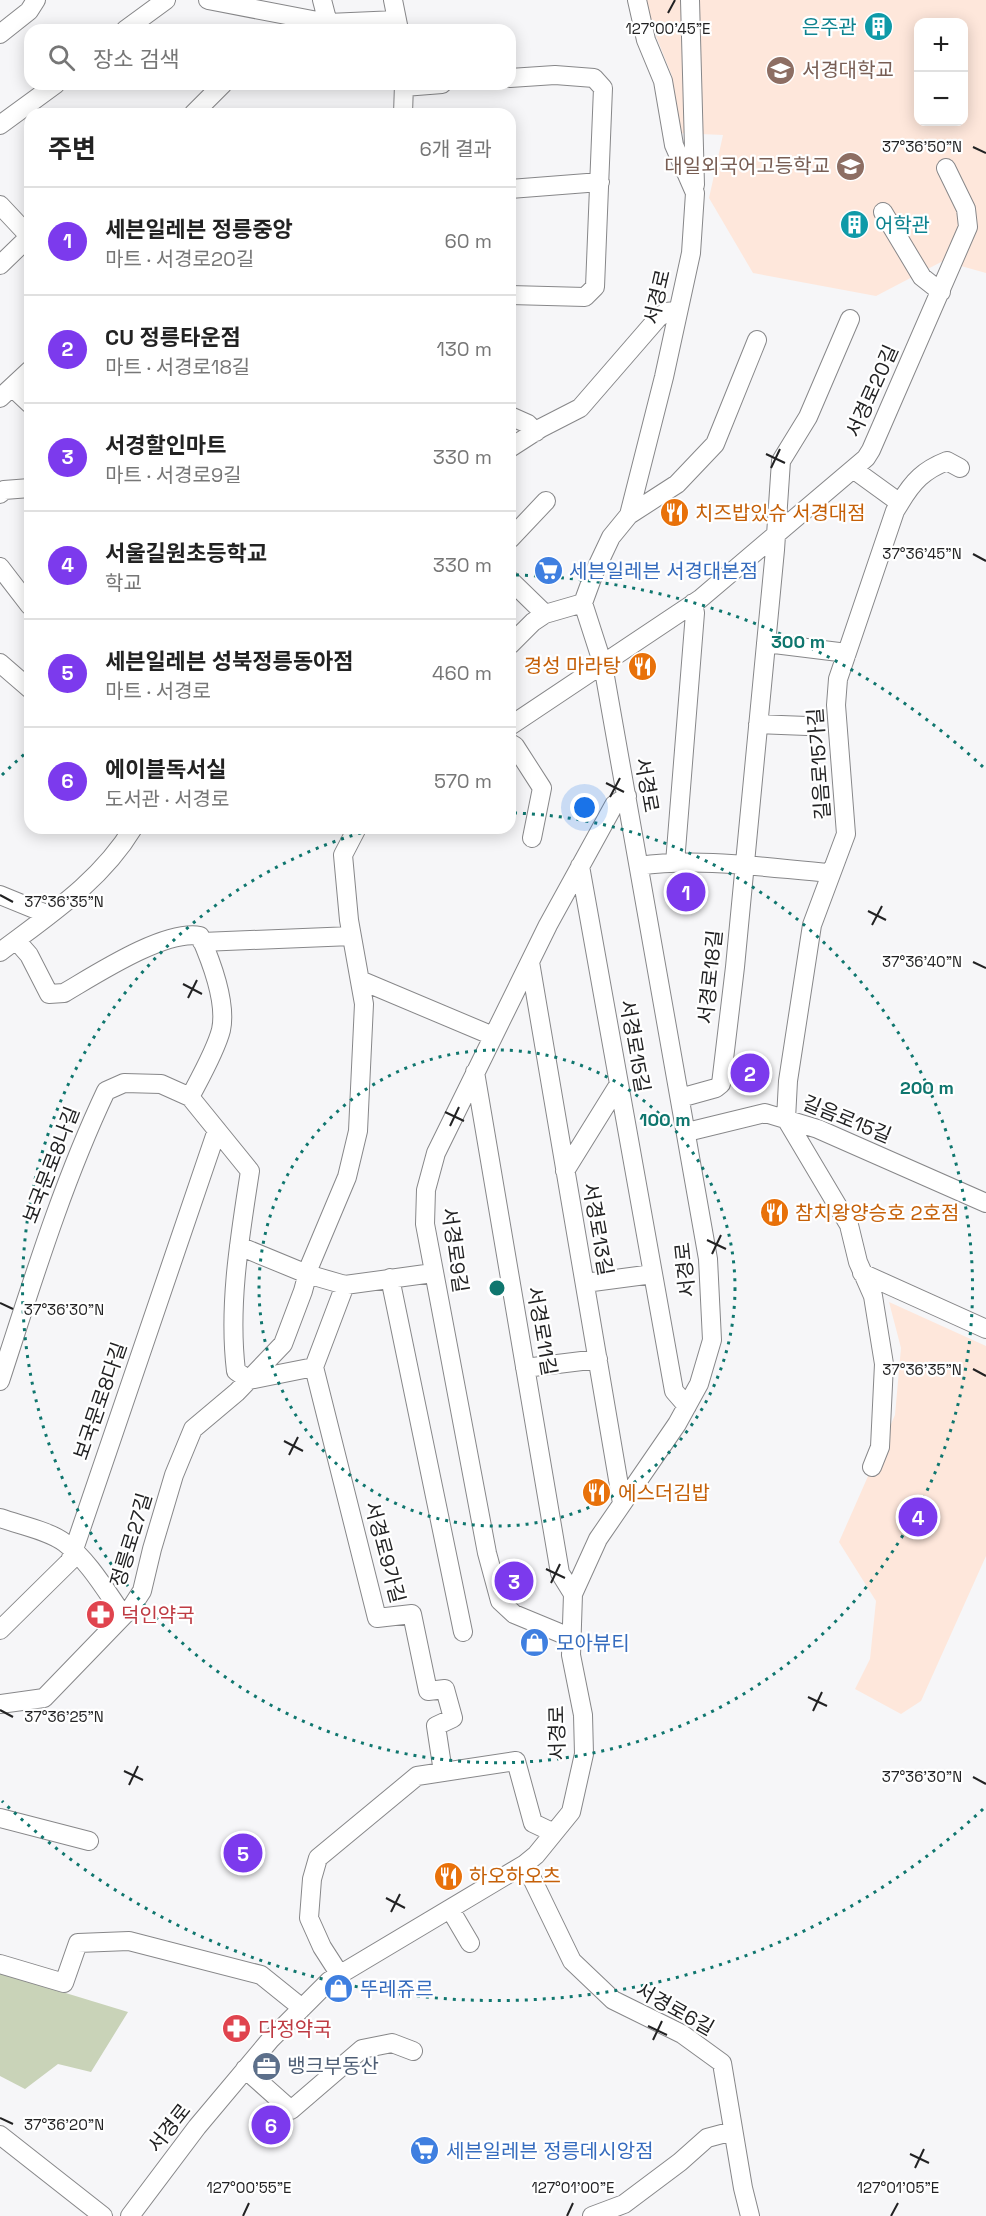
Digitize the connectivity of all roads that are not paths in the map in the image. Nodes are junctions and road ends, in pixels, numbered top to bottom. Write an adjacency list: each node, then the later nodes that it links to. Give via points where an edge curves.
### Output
1 (36, 0): 12 (street, via 29,11)
2 (166, 0): 8 (street)
3 (208, 0): 9 (street)
4 (322, 0): 10 (street)
5 (393, 0): 11 (street)
6 (637, 0): 23 (street, 서경로, via 646,40 663,81 674,145)
7 (690, 0): 23 (street, 서경로)
8 (133, 24)
9 (313, 24)
10 (322, 24)
11 (398, 24)
12 (0, 34)
13 (516, 78): 21 (street, via 594,78 603,88)
14 (48, 90): 19 (street)
15 (217, 90): 17 (street)
16 (404, 90): 18 (street)
17 (199, 108)
18 (403, 108)
19 (0, 125)
20 (946, 168): 29 (street, 서경로20길, via 966,209 968,227)
21 (600, 182): 22 (street); 30 (street, via 595,287 585,297)
22 (516, 189)
23 (695, 193): 31 (street, 서경로, via 691,253)
24 (0, 206): 26 (street)
25 (883, 212): 29 (street, via 922,277)
26 (24, 231)
27 (24, 243): 28 (street)
28 (0, 265)
29 (940, 292): 41 (street, 서경로20길, via 871,450)
30 (516, 295)
31 (676, 311): 38 (street, via 658,318 580,408); 46 (street, 서경로, via 664,377)
32 (850, 319): 48 (street, 서경로18길, via 808,417 781,461)
33 (757, 340): 46 (street, 서경로, via 715,444 677,484)
34 (24, 376): 35 (street)
35 (6, 393): 36 (street)
36 (24, 401)
37 (516, 419): 38 (street)
38 (536, 432): 39 (street)
39 (516, 444)
40 (960, 468): 45 (street, 길음로15가길, via 947,461 931,467 911,484)
41 (853, 469): 45 (street); 48 (street, 서경로20길)
42 (24, 488): 43 (street)
43 (1, 490)
44 (546, 501): 47 (street)
45 (900, 503): 57 (street, 길음로15가길)
46 (629, 515): 52 (street, 서경로, via 611,537)
47 (516, 532)
48 (776, 534): 53 (street, 서경로20길); 56 (street, 서경로18길)
49 (0, 567): 51 (street)
50 (516, 586): 54 (street)
51 (24, 598)
52 (583, 603): 54 (street); 59 (street, 서경로)
53 (693, 603): 59 (street, 서경로20길); 69 (street)
54 (545, 614): 55 (street)
55 (516, 639)
56 (766, 644): 57 (street); 62 (street, 서경로18길)
57 (847, 653): 73 (street, 길음로15가길, via 838,680 836,705 846,834)
58 (0, 663): 60 (street)
59 (603, 665): 61 (street); 65 (street, 서경로)
60 (24, 684)
61 (516, 722)
62 (758, 724): 63 (street); 72 (street, 서경로18길)
63 (807, 726)
64 (516, 748): 68 (street, via 542,788)
65 (627, 796): 70 (street, 서경로9길, via 614,805); 71 (street, 서경로)
66 (130, 834): 75 (street, via 107,864)
67 (354, 834): 76 (street, 정릉로27길, via 343,855)
68 (532, 838)
69 (675, 863): 71 (street); 72 (street)
70 (580, 866): 80 (street, 서경로9길); 84 (street, 서경로15길)
71 (639, 866): 86 (street, 서경로)
72 (744, 867): 73 (street); 86 (street, 서경로18길, via 721,1084)
73 (830, 873): 87 (street, 길음로15가길, via 812,925)
74 (0, 895): 75 (street)
75 (49, 915): 77 (street)
76 (352, 936): 78 (street); 81 (street, 정릉로27길)
77 (16, 940): 78 (street, via 29,955 49,994 63,993 152,945 188,933 200,936); 79 (street)
78 (202, 942): 85 (street, via 213,966 221,1030)
79 (0, 952)
80 (530, 962): 82 (street, 서경로9길); 90 (street, 서경로13길)
81 (360, 980): 82 (street); 95 (street, 정릉로27길, via 364,1004 358,1131 347,1177)
82 (493, 1036): 83 (street, 서경로9길)
83 (475, 1072): 93 (street, 서경로9길, via 436,1153 426,1190 425,1224); 103 (street, 서경로11길)
84 (620, 1084): 90 (street); 96 (street, 서경로15길)
85 (190, 1097): 88 (street, 보국문로8나길); 105 (street, 보국문로8나길, via 161,1084 124,1083 106,1090 80,1145)
86 (680, 1098): 89 (street, 서경로)
87 (786, 1119): 89 (street, 길음로15길, via 765,1113); 91 (street, 길음로15길, via 818,1129); 94 (street, via 849,1225)
88 (218, 1130): 92 (street, 보국문로8나길, via 250,1171); 110 (street, 보국문로8다길)
89 (687, 1132): 106 (street, 서경로, via 708,1259 712,1340 699,1384)
90 (565, 1171): 98 (street, 서경로13길)
91 (986, 1203)
92 (239, 1246): 95 (street); 104 (street, 보국문로8나길, via 232,1340 236,1371)
93 (433, 1273): 97 (street); 115 (street, 서경로9길, via 487,1553 500,1601 514,1614)
94 (862, 1273): 100 (street); 107 (street, via 873,1296 884,1364 880,1447)
95 (307, 1274): 99 (street); 104 (street, 정릉로27길, via 283,1344)
96 (653, 1274): 98 (street); 106 (street, 서경로15길, via 674,1391)
97 (390, 1278): 99 (street); 114 (street)
98 (585, 1283): 101 (street, 서경로13길)
99 (345, 1285): 102 (street)
100 (986, 1329)
101 (598, 1359): 103 (street); 108 (street, 서경로13길)
102 (314, 1367): 104 (street); 117 (street, 서경로9가길, via 377,1618 412,1614 428,1691 445,1689 453,1718 435,1726)
103 (525, 1368): 111 (street, 서경로11길, via 560,1573)
104 (249, 1380): 112 (street, 정릉로27길, via 193,1429 171,1486 142,1591)
105 (0, 1381)
106 (687, 1406): 108 (street, 서경로)
107 (872, 1467)
108 (622, 1503): 111 (street, 서경로, via 598,1539)
109 (0, 1518): 110 (street, via 52,1536)
110 (73, 1552): 112 (street); 113 (street, 보국문로8다길, via 70,1561)
111 (573, 1594): 115 (street, 서경로)
112 (123, 1615): 116 (street, 정릉로27길, via 44,1698)
113 (0, 1630)
114 (463, 1632)
115 (572, 1638): 119 (street, 서경로, via 571,1655 583,1715 584,1754 571,1812)
116 (0, 1704)
117 (443, 1772): 119 (street, 서경로, via 516,1761 533,1823); 125 (street, 서경로, via 417,1776 318,1858 309,1918)
118 (0, 1818): 120 (street)
119 (554, 1833): 121 (street, 서경로)
120 (89, 1840)
121 (525, 1864): 122 (street, 서경로); 129 (street, 서경로6길, via 572,1961 613,2000 682,2034 722,2063)
122 (450, 1909): 123 (street); 125 (street, 서경로)
123 (470, 1943)
124 (0, 1964): 126 (street, via 64,1983 78,1943 129,1941 261,1975)
125 (340, 1975): 126 (street, 서경로)
126 (302, 2008): 128 (street, 서경로)
127 (412, 2051): 128 (street, via 392,2043 362,2049 291,2110)
128 (245, 2069): 132 (street, 서경로)
129 (733, 2131): 133 (street, via 707,2138 624,2204); 134 (street, 서경로6길)
130 (0, 2135): 131 (street)
131 (103, 2216)
132 (130, 2216)
133 (592, 2216)
134 (750, 2216)

